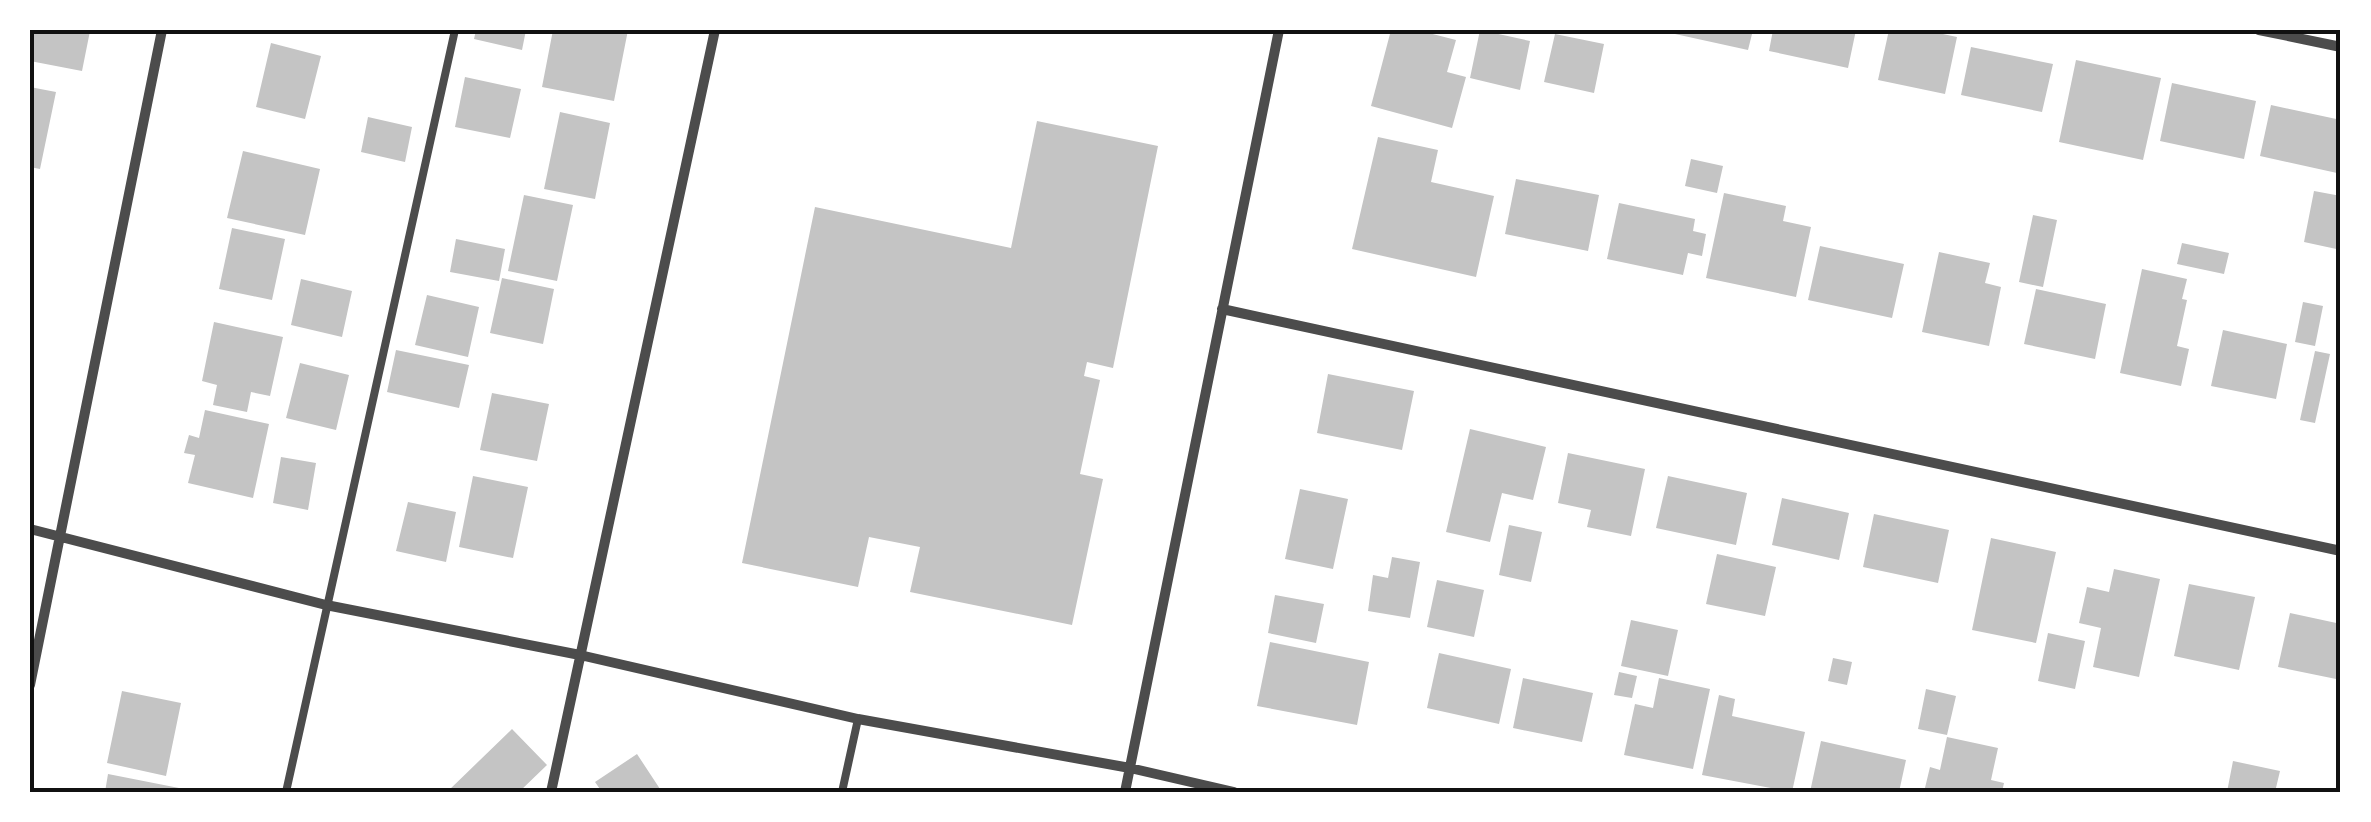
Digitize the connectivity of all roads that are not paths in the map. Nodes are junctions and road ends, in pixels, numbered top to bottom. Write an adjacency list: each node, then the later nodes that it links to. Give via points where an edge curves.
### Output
1 (162, 30): 9 (street)
2 (455, 30): 11 (lane)
3 (714, 30): 12 (street)
4 (1279, 30): 7 (street)
5 (2258, 30): 6 (street)
6 (2341, 47)
7 (1222, 309): 10 (street); 15 (street)
8 (30, 529): 9 (street)
9 (62, 535): 11 (street); 13 (street)
10 (2341, 550)
11 (326, 605): 12 (street); 16 (lane)
12 (580, 655): 14 (street); 17 (street)
13 (30, 685)
14 (858, 719): 15 (street); 18 (lane)
15 (1130, 768): 19 (street); 20 (street)
16 (286, 792)
17 (551, 792)
18 (842, 792)
19 (1125, 792)
20 (1234, 792)

